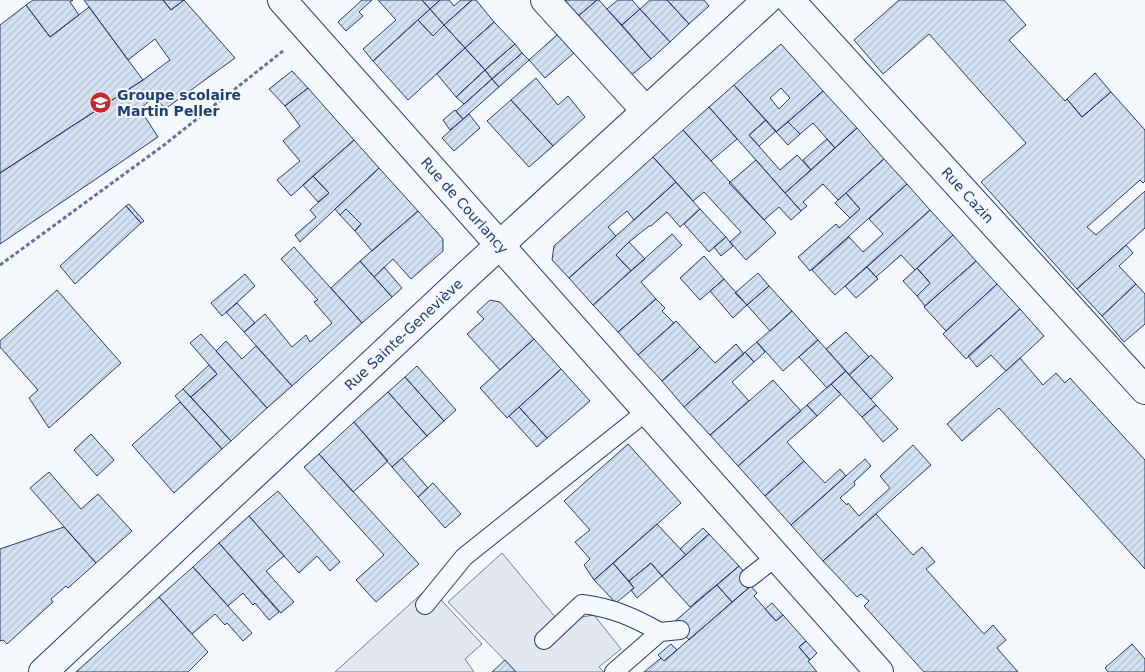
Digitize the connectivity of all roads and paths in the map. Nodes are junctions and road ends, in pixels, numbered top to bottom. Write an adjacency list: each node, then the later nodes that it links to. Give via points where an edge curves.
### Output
1 (282, 0): 5 (street, Rue de Courlancy)
2 (545, 0): 6 (street)
3 (767, 0): 6 (street, Rue Sainte-Geneviève)
4 (790, 0): 9 (street, Rue Cazin)
5 (309, 30): 7 (street, Rue de Courlancy); 8 (path, via 164,146)
6 (646, 111): 7 (street, Rue Sainte-Geneviève)
7 (499, 245): 10 (street, Rue de Courlancy); 17 (street, Rue Sainte-Geneviève)
8 (0, 265)
9 (1145, 390)
10 (647, 411): 11 (street, Rue de Courlancy); 13 (lane, via 464,557)
11 (776, 557): 12 (lane); 19 (street, Rue de Courlancy)
12 (749, 578)
13 (425, 604)
14 (680, 630): 15 (lane)
15 (660, 632): 16 (lane, via 630,616 582,604); 18 (lane)
16 (544, 640)
17 (43, 672)
18 (614, 672)
19 (879, 672)

